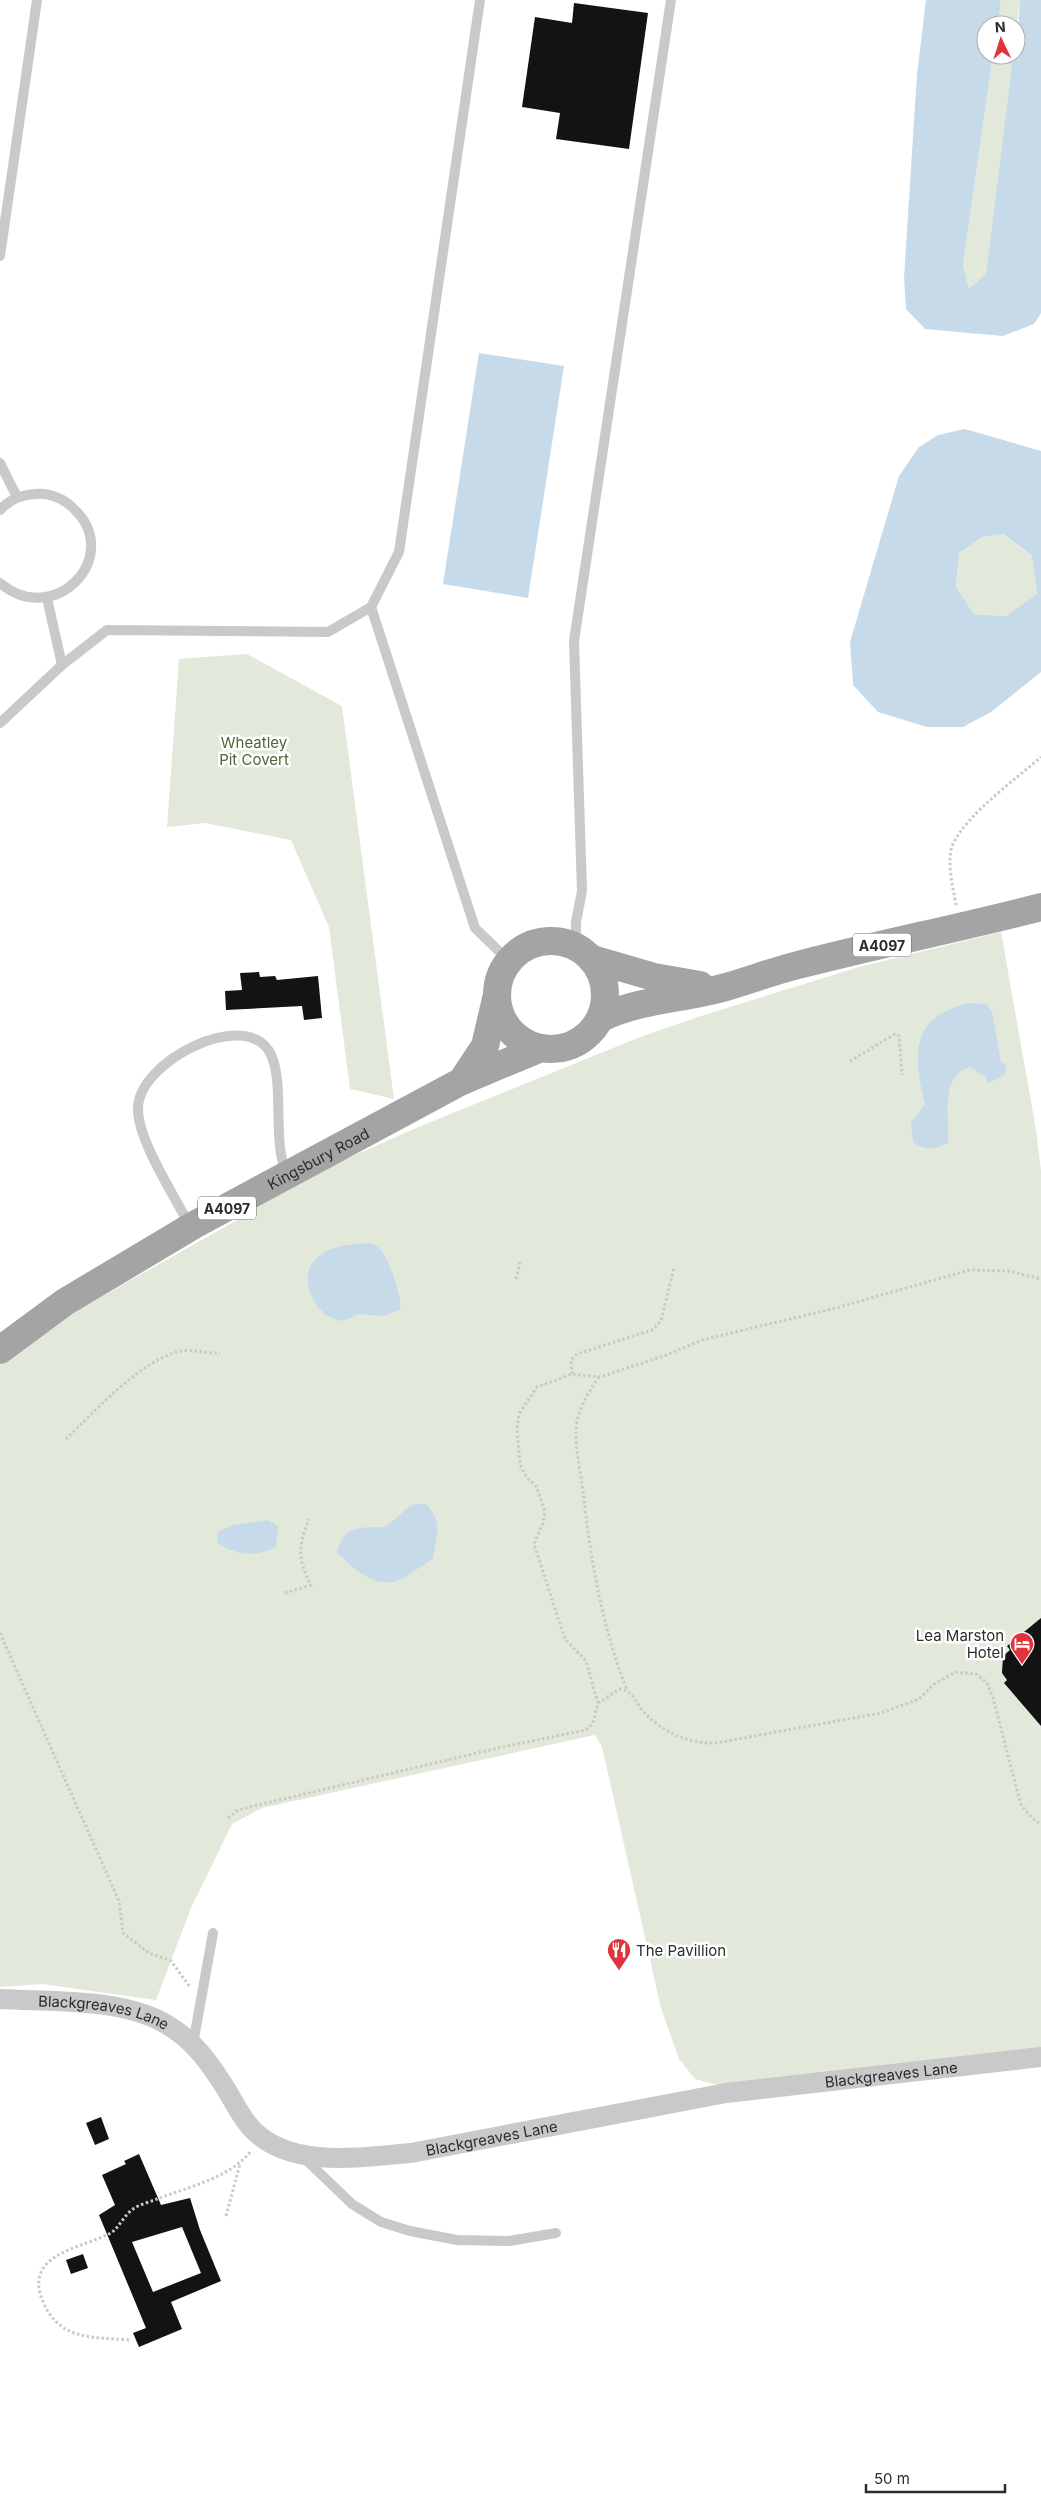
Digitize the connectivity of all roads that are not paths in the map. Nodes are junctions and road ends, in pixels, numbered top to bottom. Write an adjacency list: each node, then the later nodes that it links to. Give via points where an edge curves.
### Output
1 (37, 0): 4 (lane)
2 (480, 0): 10 (lane, via 400,552)
3 (671, 0): 14 (lane, via 574,641 582,891 576,922)
4 (0, 256)
5 (0, 463): 6 (lane)
6 (17, 497): 7 (lane); 9 (lane, via 34,493 52,495 81,515 89,531 91,549 87,566 64,592)
7 (0, 510)
8 (0, 583): 9 (lane, via 20,596)
9 (47, 598): 11 (lane)
10 (371, 607): 11 (lane, via 328,632 107,630); 15 (lane, via 474,928)
11 (62, 666): 12 (lane)
12 (0, 723)
13 (1041, 906): 16 (main road, Kingsbury Road / A4097, via 797,965)
14 (584, 952): 15 (main road, Kingsbury Road / A4097, via 558,941 540,941 522,948); 16 (main road, Kingsbury Road / A4097, via 654,977); 18 (main road, via 602,977 605,997)
15 (508, 960): 17 (main road, Kingsbury Road / A4097, via 498,978)
16 (724, 988): 18 (main road, Kingsbury Road / A4097, via 652,1000)
17 (496, 999): 19 (main road, Kingsbury Road / A4097, via 501,1018 513,1035); 20 (main road, Kingsbury Road / A4097, via 485,1046)
18 (601, 1018): 19 (main road, Kingsbury Road / A4097, via 588,1035 571,1045)
19 (541, 1048): 20 (main road, Kingsbury Road / A4097)
20 (462, 1081): 21 (main road, Kingsbury Road / A4097)
21 (288, 1175): 22 (main road, Kingsbury Road / A4097); 22 (lane, via 281,1151 274,1068 266,1048 258,1040 233,1037 199,1043 180,1053 151,1077 139,1097 138,1108 151,1152 186,1219)
22 (194, 1225): 23 (main road, Kingsbury Road / A4097, via 65,1302)
23 (0, 1350)
24 (213, 1933): 26 (lane)
25 (0, 1999): 26 (street, Blackgreaves Lane, via 140,2012 165,2023)
26 (193, 2044): 28 (street, Blackgreaves Lane, via 217,2074 253,2130 287,2151)
27 (1041, 2057): 28 (street, Blackgreaves Lane, via 726,2093 410,2153 362,2157)
28 (300, 2153): 29 (lane, via 352,2204 381,2222 456,2240 509,2241)
29 (556, 2233)

